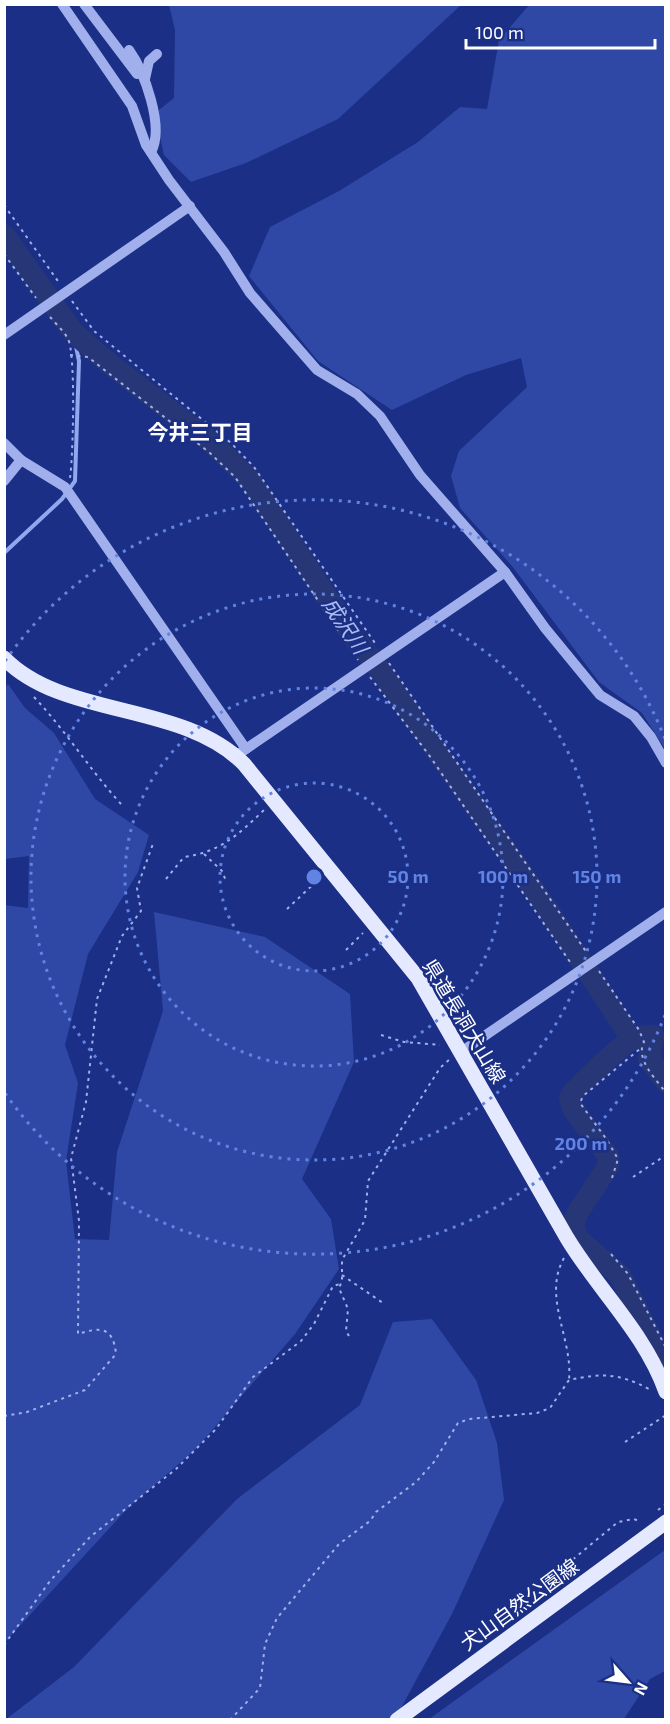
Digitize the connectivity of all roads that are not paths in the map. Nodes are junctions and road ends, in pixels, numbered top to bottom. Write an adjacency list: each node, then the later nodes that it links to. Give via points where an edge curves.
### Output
1 (62, 4): 6 (street, via 132,106)
2 (84, 4): 5 (street)
3 (129, 50): 5 (street)
4 (157, 54): 5 (street, via 149,61)
5 (146, 84): 6 (street, via 156,137)
6 (151, 152): 7 (street)
7 (190, 206): 8 (street); 12 (street, via 250,293 317,370 357,394 380,416 420,475)
8 (4, 335)
9 (4, 443): 10 (street)
10 (21, 460): 11 (street); 14 (street, via 66,487)
11 (4, 481)
12 (505, 572): 14 (street); 15 (street, via 600,695 634,716)
13 (4, 658): 14 (main road, 県道長洞犬山線, via 19,672 50,687 191,730)
14 (241, 752): 17 (main road, 県道長洞犬山線, via 274,800 418,978)
15 (666, 763)
16 (666, 912): 17 (street)
17 (457, 1046): 18 (main road, 県道長洞犬山線, via 571,1245 630,1322)
18 (662, 1387)
19 (661, 1516): 20 (main road, 犬山自然公園線, via 638,1542)
20 (397, 1719)

